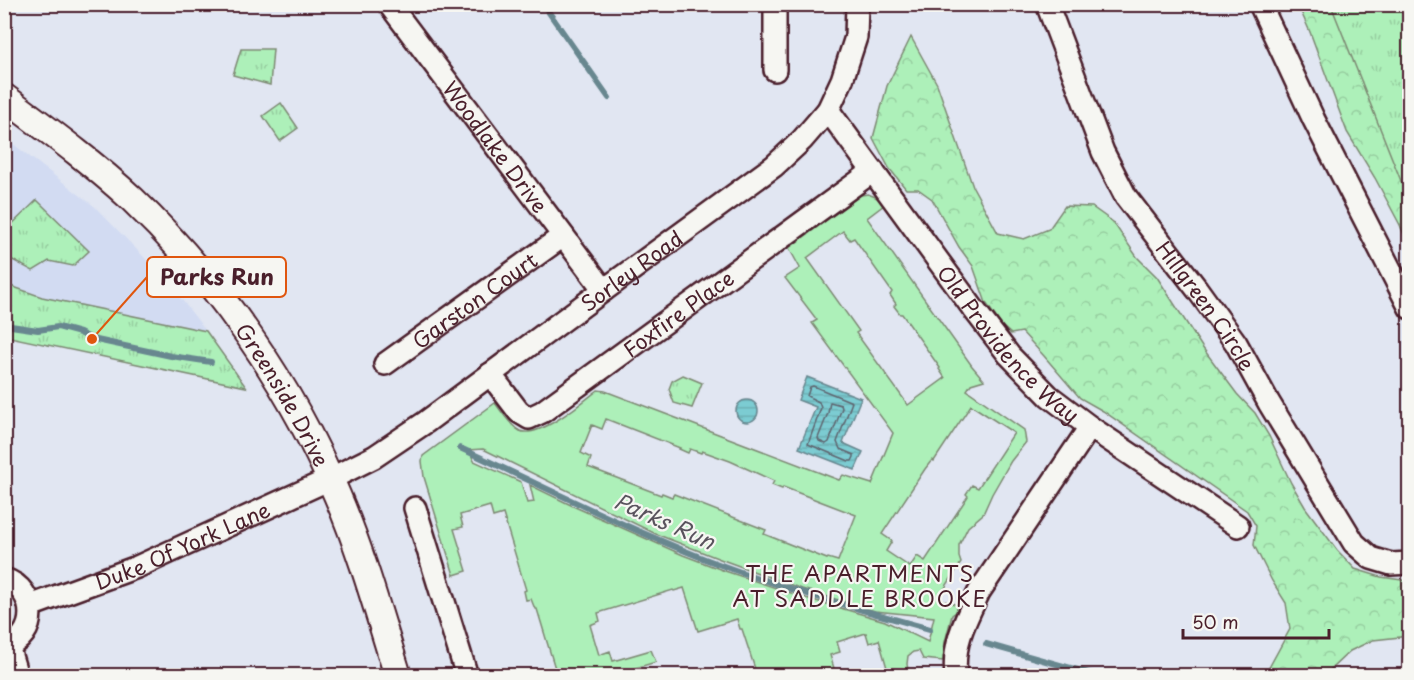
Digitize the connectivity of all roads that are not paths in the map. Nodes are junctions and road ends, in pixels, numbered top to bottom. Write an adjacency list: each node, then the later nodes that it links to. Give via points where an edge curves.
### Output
1 (389, 4): 10 (street, Woodlake Drive)
2 (775, 4): 6 (street)
3 (857, 4): 8 (street, Sorley Road, via 856,37)
4 (1047, 4): 19 (street, Hillgreen Circle, via 1103,152 1126,197 1236,343 1354,543 1371,558 1391,564)
5 (1260, 4): 12 (street)
6 (775, 70)
7 (4, 97): 16 (street, Greenside Drive, via 131,198 193,264 269,367)
8 (828, 110): 9 (street, Old Providence Way); 11 (street, Sorley Road, via 774,166)
9 (873, 171): 14 (street, Foxfire Place, via 542,412 529,418 519,412); 15 (street, Old Providence Way, via 1009,356 1049,396)
10 (563, 236): 11 (street, Woodlake Drive); 13 (street, Garston Court)
11 (604, 290): 14 (street, Sorley Road)
12 (1410, 308)
13 (385, 364)
14 (490, 374): 16 (street, Sorley Road, via 374,457)
15 (1090, 427): 18 (street, Old Providence Way); 26 (street, via 979,592 957,643)
16 (330, 479): 21 (street, Duke Of York Lane, via 137,567); 24 (street, Greenside Drive, via 360,555)
17 (415, 508): 25 (street)
18 (1238, 526)
19 (1410, 563)
20 (4, 579): 21 (street, via 24,592)
21 (30, 606): 22 (street, via 27,629)
22 (6, 646): 23 (street)
23 (17, 675)
24 (398, 675)
25 (467, 675)
26 (956, 675)

